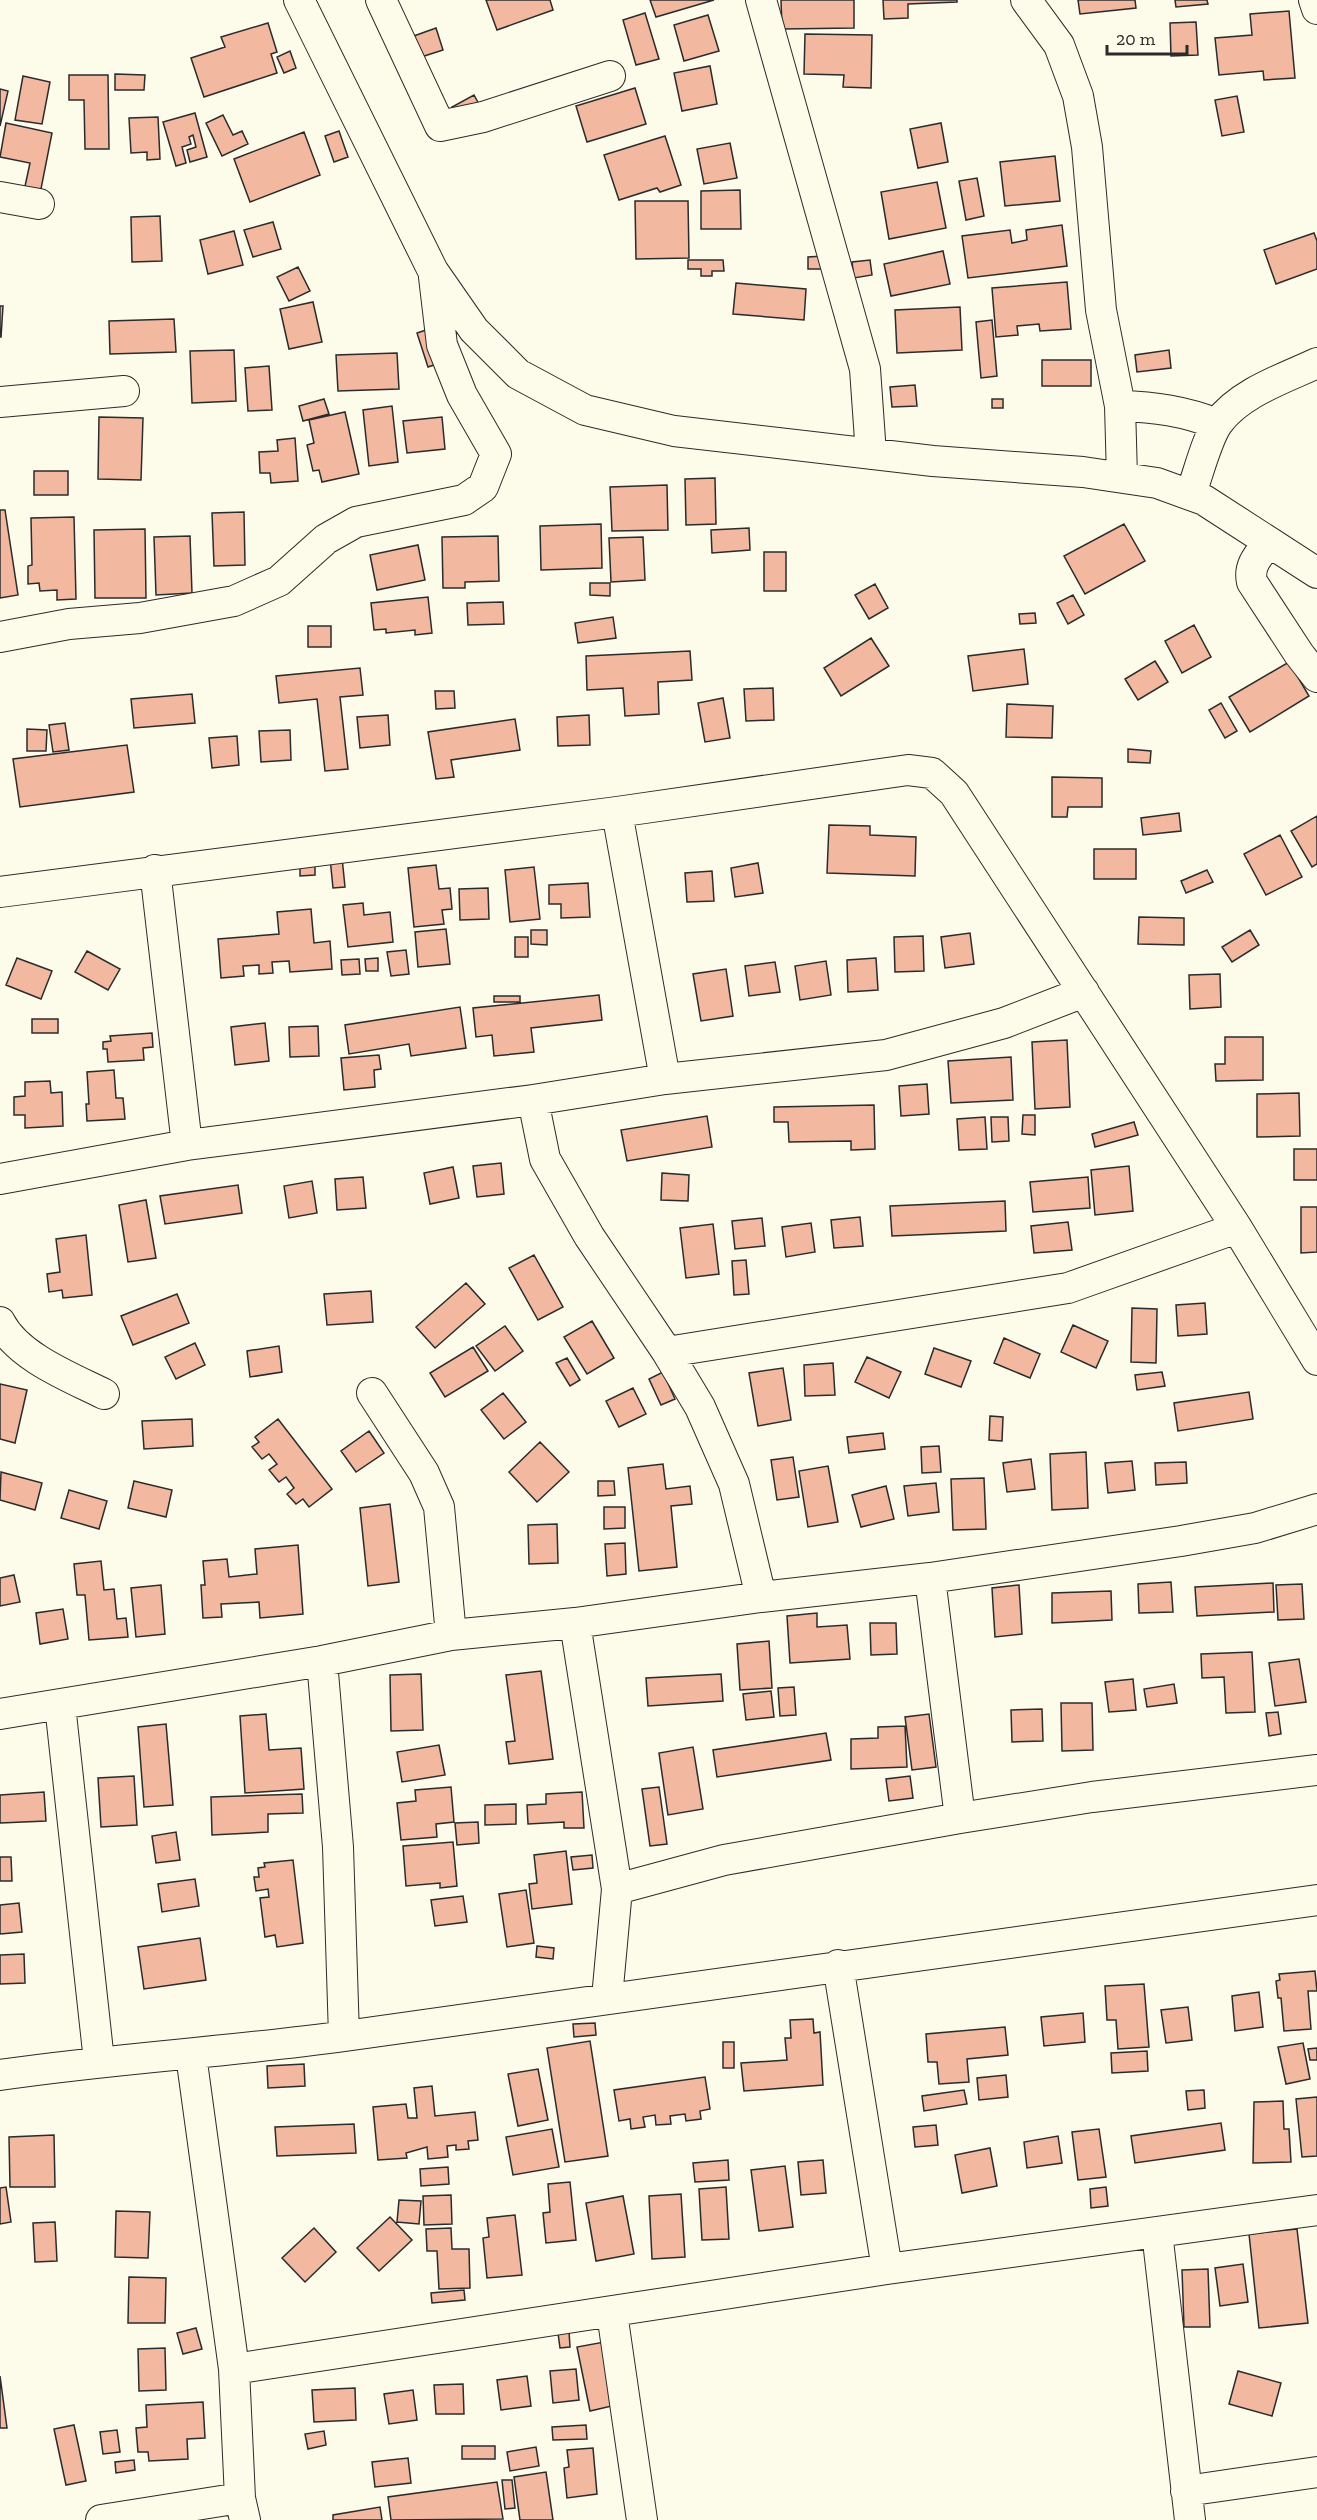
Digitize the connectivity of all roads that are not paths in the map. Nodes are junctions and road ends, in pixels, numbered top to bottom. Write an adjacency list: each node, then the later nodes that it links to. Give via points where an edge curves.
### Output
1 (299, 0): 10 (street)
2 (381, 0): 7 (street, via 440,126 483,117)
3 (761, 0): 16 (street, via 865,369)
4 (1026, 0): 14 (street, via 1059,45 1078,96 1087,147 1101,310)
5 (1314, 0): 6 (street)
6 (1317, 9)
7 (610, 76)
8 (0, 197): 9 (street)
9 (39, 204)
10 (434, 271): 16 (street, via 474,330 518,374 585,410 674,430); 21 (street, via 442,345 462,395 496,454 483,487 464,500 356,522 327,539 279,580 234,601)
11 (1317, 363): 15 (street, via 1268,386 1237,405)
12 (124, 391): 13 (street)
13 (0, 402)
14 (1120, 406): 15 (street, via 1187,412); 17 (street)
15 (1217, 424): 18 (street)
16 (871, 454): 17 (street)
17 (1122, 477): 18 (street)
18 (1191, 493): 19 (street)
19 (1269, 542): 20 (street); 22 (street, via 1252,564 1252,582)
20 (1317, 573)
21 (0, 637)
22 (1317, 677)
23 (617, 812): 24 (street); 26 (street, via 908,770 932,773 954,793); 27 (street)
24 (155, 870): 25 (street); 29 (street)
25 (0, 892)
26 (1084, 992): 27 (street, via 1004,1023 886,1054); 31 (street)
27 (665, 1079): 28 (street)
28 (533, 1100): 29 (street); 33 (street, via 545,1159 589,1236)
29 (187, 1145): 30 (street)
30 (0, 1179)
31 (1237, 1228): 33 (street, via 1068,1288); 34 (street)
32 (0, 1322): 36 (street, via 44,1365)
33 (667, 1352): 39 (street, via 700,1407 734,1484)
34 (1317, 1360)
35 (372, 1393): 41 (street, via 424,1473 440,1507)
36 (104, 1394)
37 (1317, 1509): 38 (street, via 1255,1528 1202,1538)
38 (930, 1578): 39 (street); 46 (street)
39 (761, 1597): 40 (street)
40 (575, 1623): 41 (street); 47 (street)
41 (451, 1635): 42 (street)
42 (322, 1661): 43 (street); 51 (street, via 338,1847)
43 (60, 1705): 44 (street); 53 (street)
44 (0, 1714)
45 (1317, 1770): 46 (street, via 1092,1797)
46 (960, 1818): 47 (street, via 724,1860)
47 (617, 1889): 50 (street)
48 (1317, 1900): 49 (street)
49 (838, 1965): 50 (street); 57 (street)
50 (607, 1998): 51 (street)
51 (344, 2036): 52 (street)
52 (191, 2055): 53 (street); 59 (street)
53 (99, 2061): 54 (street)
54 (0, 2075)
55 (1317, 2210): 56 (street)
56 (1157, 2232): 57 (street); 61 (street)
57 (887, 2269): 58 (street)
58 (612, 2313): 59 (street); 64 (street)
59 (234, 2369): 62 (street)
60 (1317, 2472): 61 (street)
61 (1186, 2491): 65 (street)
62 (243, 2509): 63 (street)
63 (101, 2520)
64 (642, 2520)
65 (1190, 2520)

